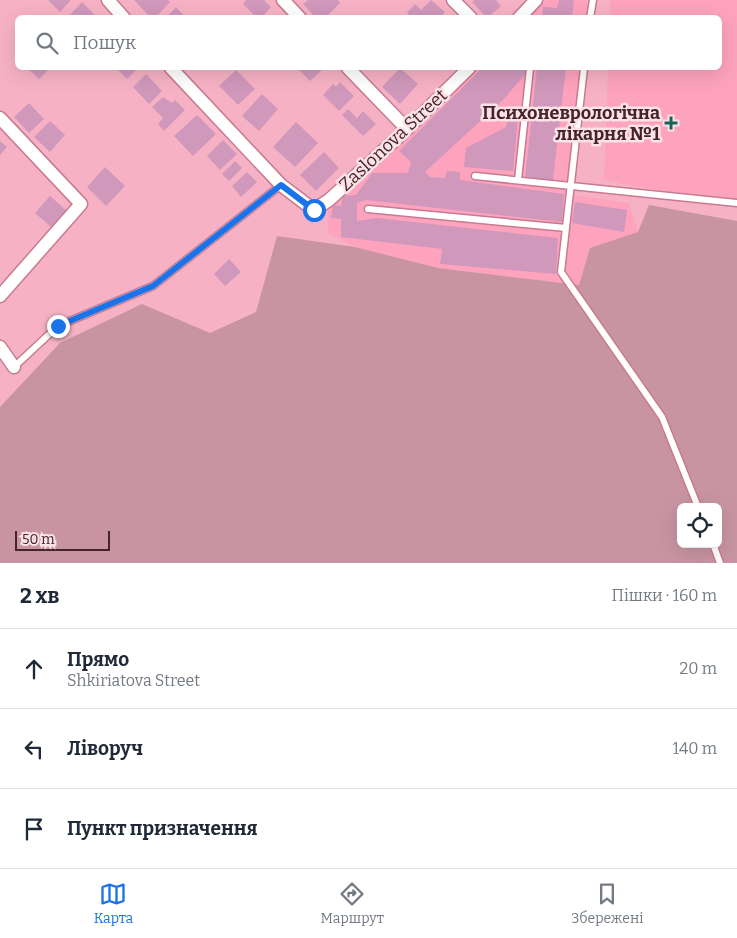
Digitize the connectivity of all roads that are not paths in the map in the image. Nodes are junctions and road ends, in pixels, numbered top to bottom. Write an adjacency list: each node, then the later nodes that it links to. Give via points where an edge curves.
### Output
1 (108, 0): 6 (street)
2 (283, 0): 7 (street)
3 (453, 0): 8 (street)
4 (536, 0): 9 (street)
5 (593, 0): 10 (lane)
6 (121, 15)
7 (297, 15)
8 (468, 15)
9 (521, 15)
10 (590, 15)
11 (173, 70): 20 (street)
12 (350, 70): 17 (street)
13 (467, 70): 17 (street, Zaslonova Street)
14 (530, 70): 19 (lane)
15 (584, 70): 21 (lane)
16 (0, 118): 25 (street, via 81,204)
17 (407, 129): 20 (street, Zaslonova Street, via 314,210)
18 (475, 176): 19 (lane)
19 (518, 180): 21 (lane)
20 (281, 185): 27 (lane, via 153,286 58,326)
21 (571, 185): 22 (lane); 24 (lane)
22 (737, 203)
23 (368, 209): 24 (lane)
24 (566, 228): 28 (lane, via 560,272 662,417)
25 (0, 296)
26 (0, 347): 27 (street)
27 (14, 367)
28 (696, 503)
29 (714, 548): 30 (lane)
30 (720, 563)

